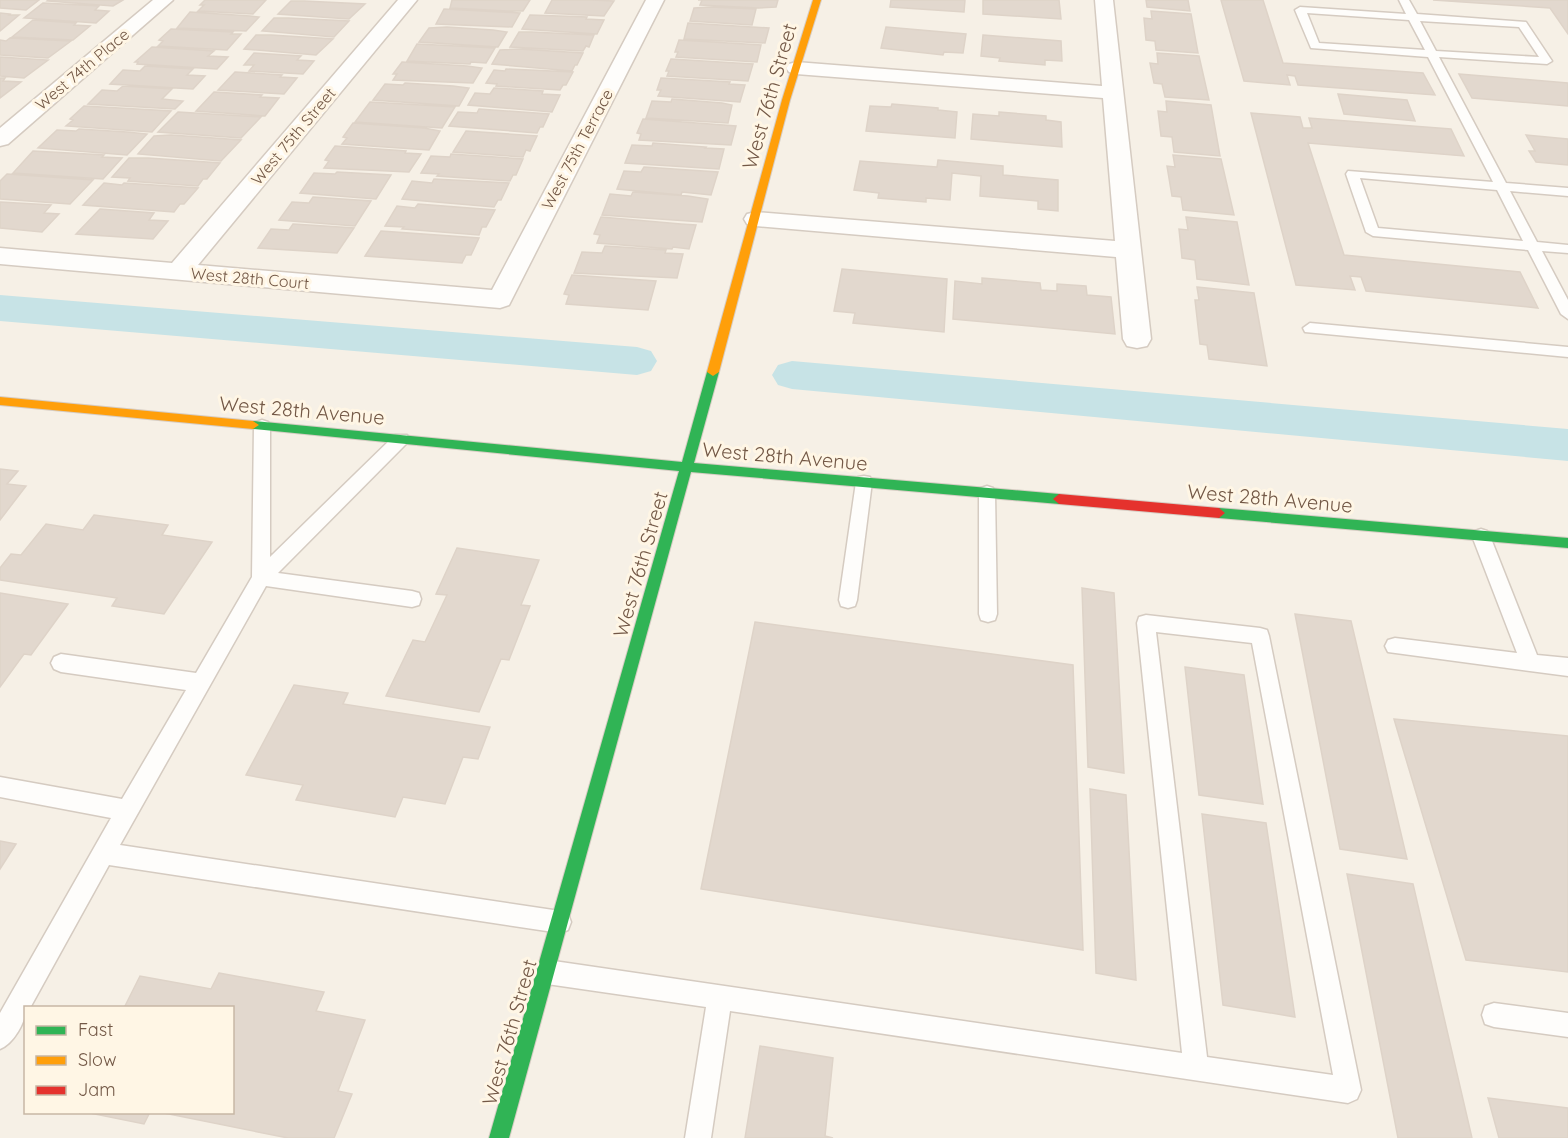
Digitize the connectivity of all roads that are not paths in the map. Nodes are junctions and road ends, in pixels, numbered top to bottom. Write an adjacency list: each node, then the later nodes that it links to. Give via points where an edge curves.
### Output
1 (164, 0): 11 (street, West 74th Place)
2 (408, 0): 19 (street, West 75th Street)
3 (655, 0): 20 (street, West 75th Terrace)
4 (817, 0): 9 (main road, West 76th Street)
5 (1104, 0): 10 (street)
6 (1404, 0): 7 (lane)
7 (1413, 17): 8 (lane); 8 (lane, via 1522,24 1547,61); 8 (lane, via 1300,10 1315,46)
8 (1432, 53): 12 (lane)
9 (796, 68): 10 (street); 14 (main road, West 76th Street)
10 (1113, 93): 17 (street)
11 (0, 139)
12 (1501, 187): 13 (lane); 15 (lane); 15 (lane, via 1352,174 1373,232)
13 (1568, 192)
14 (756, 219): 17 (street); 28 (main road, West 76th Street)
15 (1532, 246): 16 (lane); 21 (lane)
16 (1568, 249)
17 (1129, 250): 23 (street)
18 (0, 256): 19 (street, West 28th Court)
19 (178, 272): 20 (street, West 28th Court)
20 (500, 299)
21 (1568, 314)
22 (1310, 328): 24 (lane)
23 (1137, 339)
24 (1568, 352)
25 (0, 401): 26 (main road, West 28th Avenue)
26 (262, 426): 27 (main road, West 28th Avenue); 33 (lane)
27 (401, 440): 28 (main road, West 28th Avenue); 33 (lane)
28 (687, 467): 29 (main road, West 28th Avenue); 45 (main road, West 76th Street)
29 (864, 482): 30 (main road, West 28th Avenue); 35 (lane)
30 (987, 493): 31 (main road, West 28th Avenue); 36 (lane)
31 (1481, 536): 32 (main road, West 28th Avenue); 39 (lane)
32 (1568, 543)
33 (261, 578): 34 (lane); 41 (lane)
34 (412, 599)
35 (848, 600)
36 (988, 614)
37 (1395, 646): 39 (lane)
38 (61, 663): 41 (lane)
39 (1531, 663): 40 (lane)
40 (1568, 667)
41 (201, 683): 43 (lane)
42 (0, 787): 43 (lane)
43 (128, 811): 44 (lane)
44 (103, 853): 45 (lane); 50 (lane)
45 (560, 922): 46 (main road, West 76th Street)
46 (547, 972): 47 (lane); 52 (main road, West 76th Street)
47 (720, 997): 51 (lane); 53 (lane)
48 (1494, 1015): 49 (lane)
49 (1568, 1025)
50 (0, 1037)
51 (1196, 1067): 51 (lane, via 1348,1090 1260,636 1146,623)
52 (499, 1138)
53 (698, 1138)

